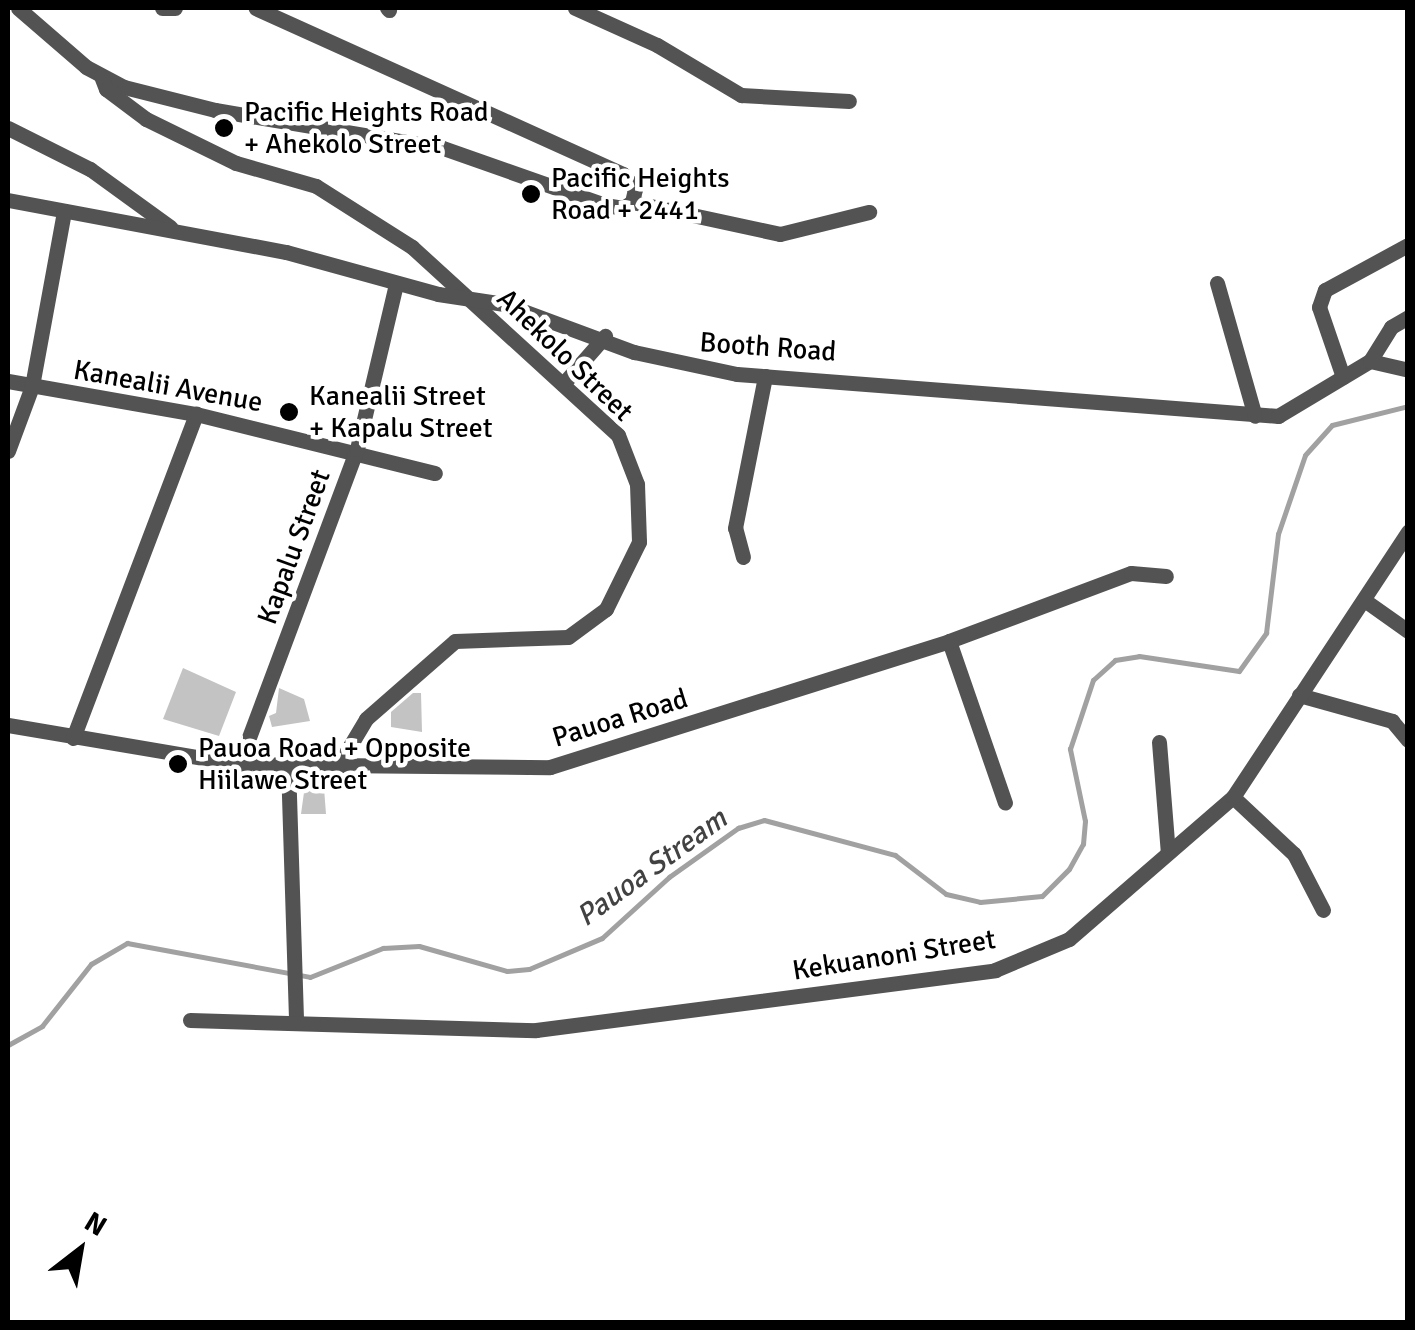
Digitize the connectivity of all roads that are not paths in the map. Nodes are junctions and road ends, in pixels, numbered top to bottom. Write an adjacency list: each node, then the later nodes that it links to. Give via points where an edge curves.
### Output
1 (18, 8): 6 (street, Ahekolo Street)
2 (162, 8): 3 (street)
3 (175, 8)
4 (256, 8): 10 (street, via 623,174 635,189)
5 (575, 8): 7 (street, via 657,44 741,95)
6 (101, 76): 10 (street, via 215,110 442,148 615,208); 17 (street, Ahekolo Street, via 106,89 146,119 236,163 316,186 412,247)
7 (848, 101)
8 (8, 128): 13 (street, via 90,169)
9 (8, 200): 11 (street, Booth Road)
10 (632, 202): 12 (street, via 780,234)
11 (64, 212): 13 (street, Booth Road); 26 (street)
12 (869, 212)
13 (175, 232): 16 (street, Booth Road, via 286,252)
14 (1408, 244): 23 (street, via 1325,290 1319,306)
15 (1217, 283): 28 (street)
16 (396, 284): 17 (street, Booth Road); 29 (street, Kapalu Street)
17 (473, 300): 19 (street, Booth Road); 25 (street, Ahekolo Street)
18 (1408, 317): 20 (street, via 1391,326)
19 (605, 336): 22 (street, Booth Road, via 681,366); 25 (street)
20 (1370, 361): 21 (street); 23 (street, Booth Road)
21 (1408, 370)
22 (765, 376): 28 (street, Booth Road); 33 (street, via 735,528)
23 (1343, 377): 28 (street, Booth Road, via 1292,412)
24 (8, 381): 26 (street, Kanealii Avenue)
25 (563, 384): 43 (street, Ahekolo Street, via 618,435 637,484 639,542 606,609 568,637 455,641 366,718)
26 (32, 386): 27 (street, Kanealii Avenue); 30 (street)
27 (196, 414): 29 (street, Kanealii Avenue); 40 (street)
28 (1255, 416)
29 (358, 449): 31 (street, Kanealii Avenue); 44 (street, Kapalu Street)
30 (8, 451)
31 (436, 472)
32 (1408, 532): 35 (street, Kekuanoni Street)
33 (744, 557)
34 (1166, 576): 37 (street, Pauoa Road, via 1131,574)
35 (1367, 602): 36 (street); 38 (street, Kekuanoni Street)
36 (1408, 631)
37 (949, 641): 43 (street, Pauoa Road, via 550,767); 47 (street)
38 (1299, 695): 41 (street, via 1392,721); 46 (street, Kekuanoni Street)
39 (8, 725): 40 (street, Pauoa Road)
40 (73, 738): 44 (street, Pauoa Road)
41 (1408, 740)
42 (1159, 742): 48 (street)
43 (341, 761): 45 (street, Pauoa Road)
44 (240, 764): 45 (street, Pauoa Road)
45 (288, 764): 50 (street)
46 (1234, 797): 48 (street, Kekuanoni Street); 49 (street, via 1294,854)
47 (1005, 803)
48 (1168, 853): 50 (street, Kekuanoni Street, via 1069,938 995,970 536,1030)
49 (1322, 910)
50 (296, 1019): 51 (street, Kekuanoni Street)
51 (190, 1020)

